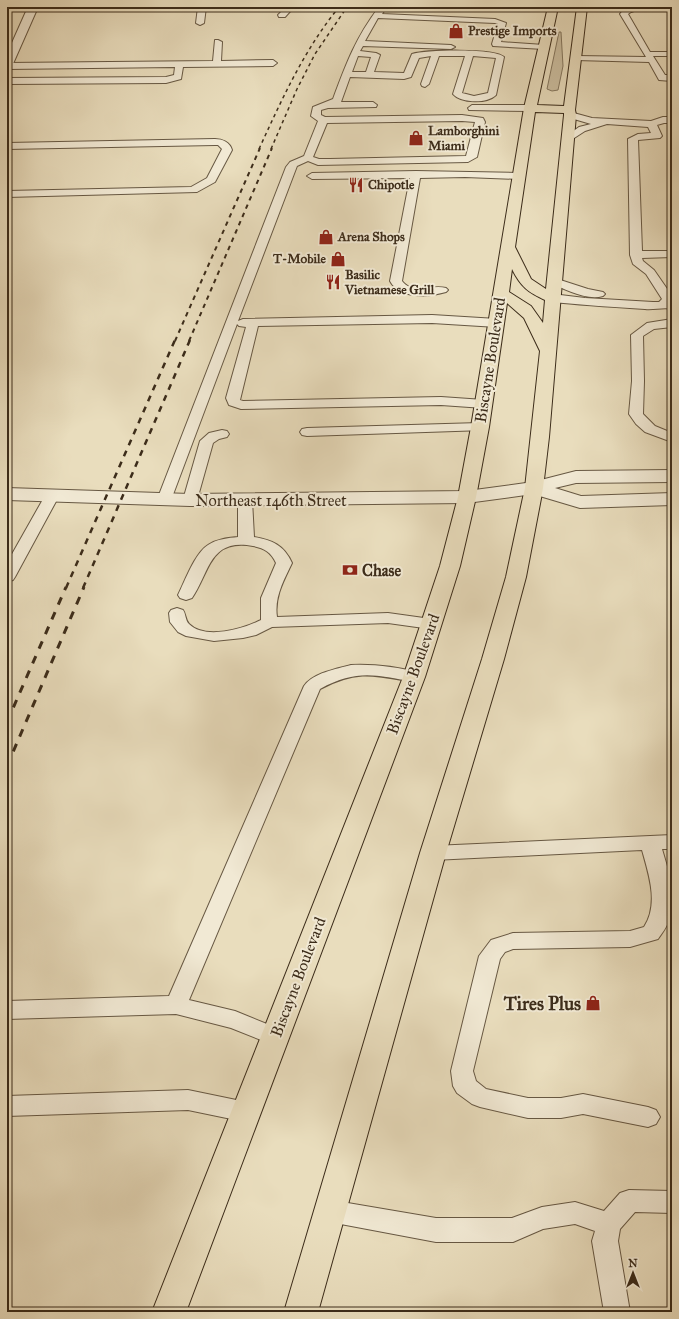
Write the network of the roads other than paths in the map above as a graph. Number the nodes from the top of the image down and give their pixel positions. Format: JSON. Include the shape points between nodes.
{"nodes":[{"id":1,"x":33,"y":7,"type":"edge"},
{"id":2,"x":202,"y":7,"type":"edge"},
{"id":3,"x":290,"y":7,"type":"edge"},
{"id":4,"x":382,"y":7,"type":"edge"},
{"id":5,"x":553,"y":7,"type":"edge"},
{"id":6,"x":582,"y":7,"type":"edge"},
{"id":7,"x":642,"y":7,"type":"edge"},
{"id":8,"x":282,"y":16,"type":"dead end"},
{"id":9,"x":376,"y":16,"type":"junction"},
{"id":10,"x":200,"y":23,"type":"dead end"},
{"id":11,"x":218,"y":42,"type":"dead end"},
{"id":12,"x":496,"y":44,"type":"junction"},
{"id":13,"x":544,"y":47,"type":"junction"},
{"id":14,"x":357,"y":48,"type":"junction"},
{"id":15,"x":436,"y":54,"type":"junction"},
{"id":16,"x":672,"y":54,"type":"edge"},
{"id":17,"x":469,"y":55,"type":"junction"},
{"id":18,"x":649,"y":57,"type":"junction"},
{"id":19,"x":576,"y":58,"type":"junction"},
{"id":20,"x":9,"y":60,"type":"edge"},
{"id":21,"x":273,"y":63,"type":"dead end"},
{"id":22,"x":179,"y":64,"type":"junction"},
{"id":23,"x":218,"y":64,"type":"junction"},
{"id":24,"x":370,"y":72,"type":"dead end"},
{"id":25,"x":346,"y":74,"type":"junction"},
{"id":26,"x":672,"y":78,"type":"edge"},
{"id":27,"x":7,"y":81,"type":"edge"},
{"id":28,"x":425,"y":84,"type":"dead end"},
{"id":29,"x":328,"y":105,"type":"junction"},
{"id":30,"x":373,"y":105,"type":"dead end"},
{"id":31,"x":459,"y":108,"type":"dead end"},
{"id":32,"x":530,"y":108,"type":"junction"},
{"id":33,"x":438,"y":109,"type":"dead end"},
{"id":34,"x":570,"y":112,"type":"junction"},
{"id":35,"x":425,"y":118,"type":"junction"},
{"id":36,"x":323,"y":120,"type":"junction"},
{"id":37,"x":672,"y":120,"type":"edge"},
{"id":38,"x":607,"y":121,"type":"junction"},
{"id":39,"x":652,"y":124,"type":"junction"},
{"id":40,"x":568,"y":139,"type":"junction"},
{"id":41,"x":7,"y":146,"type":"edge"},
{"id":42,"x":308,"y":158,"type":"junction"},
{"id":43,"x":416,"y":174,"type":"junction"},
{"id":44,"x":312,"y":176,"type":"dead end"},
{"id":45,"x":519,"y":176,"type":"junction"},
{"id":46,"x":7,"y":194,"type":"edge"},
{"id":47,"x":509,"y":248,"type":"junction"},
{"id":48,"x":672,"y":254,"type":"edge"},
{"id":49,"x":636,"y":255,"type":"junction"},
{"id":50,"x":554,"y":281,"type":"junction"},
{"id":51,"x":442,"y":290,"type":"dead end"},
{"id":52,"x":501,"y":294,"type":"junction"},
{"id":53,"x":552,"y":298,"type":"junction"},
{"id":54,"x":670,"y":302,"type":"edge"},
{"id":55,"x":253,"y":323,"type":"junction"},
{"id":56,"x":497,"y":323,"type":"junction"},
{"id":57,"x":672,"y":323,"type":"edge"},
{"id":58,"x":231,"y":324,"type":"junction"},
{"id":59,"x":547,"y":350,"type":"junction"},
{"id":60,"x":484,"y":404,"type":"junction"},
{"id":61,"x":480,"y":427,"type":"junction"},
{"id":62,"x":308,"y":432,"type":"dead end"},
{"id":63,"x":222,"y":434,"type":"dead end"},
{"id":64,"x":672,"y":438,"type":"edge"},
{"id":65,"x":672,"y":476,"type":"edge"},
{"id":66,"x":534,"y":488,"type":"junction"},
{"id":67,"x":7,"y":494,"type":"edge"},
{"id":68,"x":53,"y":494,"type":"junction"},
{"id":69,"x":467,"y":497,"type":"junction"},
{"id":70,"x":672,"y":499,"type":"edge"},
{"id":71,"x":164,"y":500,"type":"junction"},
{"id":72,"x":190,"y":500,"type":"junction"},
{"id":73,"x":245,"y":500,"type":"junction"},
{"id":74,"x":246,"y":540,"type":"junction"},
{"id":75,"x":7,"y":577,"type":"edge"},
{"id":76,"x":186,"y":596,"type":"dead end"},
{"id":77,"x":177,"y":613,"type":"dead end"},
{"id":78,"x":269,"y":622,"type":"junction"},
{"id":79,"x":431,"y":624,"type":"junction"},
{"id":80,"x":414,"y":677,"type":"junction"},
{"id":81,"x":672,"y":842,"type":"edge"},
{"id":82,"x":650,"y":844,"type":"junction"},
{"id":83,"x":433,"y":853,"type":"junction"},
{"id":84,"x":176,"y":1005,"type":"junction"},
{"id":85,"x":7,"y":1010,"type":"edge"},
{"id":86,"x":276,"y":1037,"type":"junction"},
{"id":87,"x":7,"y":1106,"type":"edge"},
{"id":88,"x":246,"y":1112,"type":"junction"},
{"id":89,"x":648,"y":1117,"type":"dead end"},
{"id":90,"x":672,"y":1202,"type":"edge"},
{"id":91,"x":330,"y":1211,"type":"junction"},
{"id":92,"x":609,"y":1224,"type":"junction"},
{"id":93,"x":169,"y":1312,"type":"edge"},
{"id":94,"x":301,"y":1312,"type":"edge"},
{"id":95,"x":617,"y":1312,"type":"edge"}],
"edges":[{"from":1,"to":20,"type":"street"},
{"from":2,"to":10,"type":"lane"},
{"from":3,"to":8,"type":"lane"},
{"from":4,"to":9,"type":"lane"},
{"from":5,"to":13,"type":"main road","name":"Biscayne Boulevard"},
{"from":6,"to":19,"type":"main road"},
{"from":7,"to":18,"type":"lane","via":[[628,10],[624,14]]},
{"from":9,"to":12,"type":"lane","via":[[500,22],[502,23]]},
{"from":9,"to":14,"type":"lane"},
{"from":11,"to":23,"type":"lane"},
{"from":12,"to":13,"type":"lane"},
{"from":12,"to":14,"type":"lane"},
{"from":13,"to":32,"type":"main road","name":"Biscayne Boulevard"},
{"from":14,"to":24,"type":"lane","via":[[376,55]]},
{"from":14,"to":25,"type":"lane"},
{"from":15,"to":17,"type":"lane"},
{"from":15,"to":25,"type":"lane","via":[[415,56],[408,75],[404,76]]},
{"from":15,"to":28,"type":"lane"},
{"from":16,"to":18,"type":"lane"},
{"from":17,"to":17,"type":"lane","via":[[500,57],[492,95],[483,98],[457,94]]},
{"from":18,"to":19,"type":"lane"},
{"from":18,"to":26,"type":"lane","via":[[662,78]]},
{"from":19,"to":34,"type":"main road"},
{"from":20,"to":22,"type":"lane"},
{"from":21,"to":23,"type":"lane"},
{"from":22,"to":23,"type":"lane"},
{"from":22,"to":27,"type":"lane","via":[[178,76],[166,80]]},
{"from":25,"to":29,"type":"lane","via":[[337,101]]},
{"from":29,"to":30,"type":"lane"},
{"from":29,"to":36,"type":"lane","via":[[316,109],[316,116]]},
{"from":31,"to":32,"type":"lane"},
{"from":32,"to":34,"type":"main road"},
{"from":32,"to":45,"type":"main road","name":"Biscayne Boulevard"},
{"from":33,"to":35,"type":"lane"},
{"from":34,"to":38,"type":"lane","via":[[592,121]]},
{"from":34,"to":40,"type":"main road"},
{"from":35,"to":36,"type":"lane"},
{"from":35,"to":42,"type":"lane","via":[[480,120],[472,157],[461,160],[330,162],[318,162]]},
{"from":36,"to":42,"type":"lane"},
{"from":37,"to":39,"type":"lane"},
{"from":38,"to":39,"type":"lane"},
{"from":38,"to":40,"type":"lane","via":[[582,130]]},
{"from":39,"to":49,"type":"lane","via":[[656,136],[633,139]]},
{"from":40,"to":50,"type":"main road"},
{"from":41,"to":46,"type":"lane","via":[[215,142],[224,144],[227,150],[212,180],[193,190]]},
{"from":42,"to":58,"type":"lane","via":[[291,167]]},
{"from":43,"to":44,"type":"lane"},
{"from":43,"to":45,"type":"lane"},
{"from":43,"to":51,"type":"lane","via":[[396,281],[407,290]]},
{"from":45,"to":47,"type":"main road","name":"Biscayne Boulevard"},
{"from":47,"to":52,"type":"main road","name":"Biscayne Boulevard"},
{"from":47,"to":53,"type":"main road","via":[[525,281]]},
{"from":48,"to":49,"type":"lane"},
{"from":49,"to":54,"type":"lane","via":[[637,262],[650,272]]},
{"from":50,"to":53,"type":"main road"},
{"from":50,"to":54,"type":"lane","via":[[586,292],[620,296],[656,296]]},
{"from":52,"to":56,"type":"main road","name":"Biscayne Boulevard"},
{"from":52,"to":59,"type":"main road","via":[[512,299],[532,316]]},
{"from":53,"to":54,"type":"lane","via":[[653,306]]},
{"from":53,"to":59,"type":"main road"},
{"from":55,"to":56,"type":"lane","via":[[432,319]]},
{"from":55,"to":58,"type":"lane"},
{"from":55,"to":60,"type":"lane","via":[[232,398],[241,405],[441,401]]},
{"from":56,"to":60,"type":"main road","name":"Biscayne Boulevard"},
{"from":57,"to":64,"type":"lane","via":[[651,326],[637,336],[636,414],[650,429]]},
{"from":58,"to":71,"type":"lane"},
{"from":59,"to":66,"type":"main road"},
{"from":60,"to":61,"type":"main road","name":"Biscayne Boulevard"},
{"from":61,"to":62,"type":"lane"},
{"from":61,"to":69,"type":"main road","name":"Biscayne Boulevard"},
{"from":63,"to":72,"type":"lane","via":[[207,441]]},
{"from":65,"to":66,"type":"street","name":"Northeast 146th Street","via":[[576,477]]},
{"from":66,"to":69,"type":"street","name":"Northeast 146th Street"},
{"from":66,"to":70,"type":"street","name":"Northeast 146th Street","via":[[580,502]]},
{"from":66,"to":83,"type":"main road","via":[[516,577]]},
{"from":67,"to":68,"type":"street","name":"Northeast 146th Street"},
{"from":68,"to":71,"type":"street","name":"Northeast 146th Street"},
{"from":68,"to":75,"type":"lane"},
{"from":69,"to":73,"type":"street","name":"Northeast 146th Street"},
{"from":69,"to":79,"type":"main road","name":"Biscayne Boulevard","via":[[450,566]]},
{"from":71,"to":72,"type":"street","name":"Northeast 146th Street"},
{"from":72,"to":73,"type":"street","name":"Northeast 146th Street"},
{"from":73,"to":74,"type":"lane"},
{"from":74,"to":76,"type":"lane","via":[[229,542],[209,552]]},
{"from":74,"to":78,"type":"lane","via":[[265,543],[274,548],[281,555],[284,564],[270,596],[267,609]]},
{"from":77,"to":78,"type":"lane","via":[[178,623],[184,630],[210,636],[245,633]]},
{"from":78,"to":79,"type":"lane","via":[[388,618]]},
{"from":79,"to":80,"type":"main road","name":"Biscayne Boulevard"},
{"from":80,"to":84,"type":"lane","via":[[368,669],[352,670],[324,679],[313,686]]},
{"from":80,"to":86,"type":"main road","name":"Biscayne Boulevard"},
{"from":81,"to":82,"type":"lane"},
{"from":82,"to":83,"type":"lane"},
{"from":82,"to":89,"type":"lane","via":[[662,896],[660,918],[651,933],[630,939],[514,941],[498,946],[490,956],[462,1071],[465,1086],[480,1097],[528,1108],[561,1108],[583,1104]]},
{"from":83,"to":91,"type":"main road"},
{"from":84,"to":85,"type":"lane"},
{"from":84,"to":86,"type":"lane","via":[[235,1020]]},
{"from":86,"to":88,"type":"main road","name":"Biscayne Boulevard"},
{"from":87,"to":88,"type":"lane","via":[[188,1100]]},
{"from":88,"to":93,"type":"main road","name":"Biscayne Boulevard"},
{"from":90,"to":92,"type":"lane","via":[[630,1201]]},
{"from":91,"to":92,"type":"lane","via":[[436,1230],[513,1230],[542,1218],[575,1213]]},
{"from":91,"to":94,"type":"main road"},
{"from":92,"to":95,"type":"lane","via":[[605,1241]]}]}
